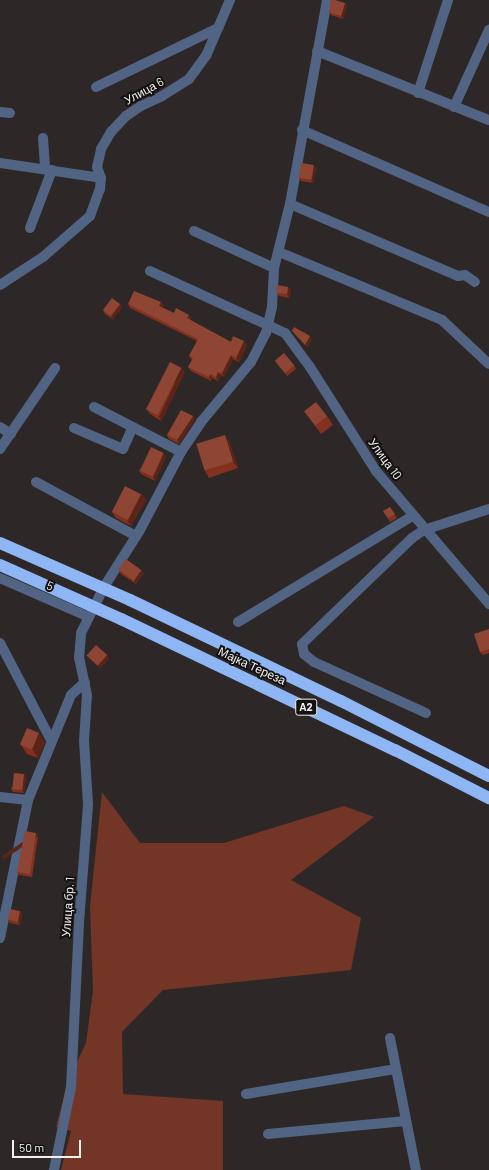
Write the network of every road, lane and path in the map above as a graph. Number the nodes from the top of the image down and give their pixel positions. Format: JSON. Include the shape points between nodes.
{"nodes":[{"id":1,"x":230,"y":0,"type":"edge"},
{"id":2,"x":326,"y":0,"type":"edge"},
{"id":3,"x":448,"y":0,"type":"edge"},
{"id":4,"x":218,"y":28,"type":"junction"},
{"id":5,"x":489,"y":30,"type":"edge"},
{"id":6,"x":317,"y":51,"type":"junction"},
{"id":7,"x":96,"y":87,"type":"dead end"},
{"id":8,"x":418,"y":93,"type":"junction"},
{"id":9,"x":454,"y":107,"type":"junction"},
{"id":10,"x":489,"y":120,"type":"edge"},
{"id":11,"x":302,"y":130,"type":"junction"},
{"id":12,"x":43,"y":138,"type":"dead end"},
{"id":13,"x":0,"y":163,"type":"edge"},
{"id":14,"x":49,"y":170,"type":"junction"},
{"id":15,"x":101,"y":178,"type":"junction"},
{"id":16,"x":290,"y":204,"type":"junction"},
{"id":17,"x":489,"y":212,"type":"edge"},
{"id":18,"x":30,"y":228,"type":"dead end"},
{"id":19,"x":194,"y":231,"type":"dead end"},
{"id":20,"x":279,"y":252,"type":"junction"},
{"id":21,"x":274,"y":268,"type":"junction"},
{"id":22,"x":150,"y":271,"type":"dead end"},
{"id":23,"x":475,"y":282,"type":"dead end"},
{"id":24,"x":0,"y":285,"type":"edge"},
{"id":25,"x":269,"y":324,"type":"junction"},
{"id":26,"x":489,"y":364,"type":"edge"},
{"id":27,"x":55,"y":368,"type":"dead end"},
{"id":28,"x":94,"y":407,"type":"dead end"},
{"id":29,"x":133,"y":427,"type":"junction"},
{"id":30,"x":0,"y":428,"type":"edge"},
{"id":31,"x":74,"y":428,"type":"dead end"},
{"id":32,"x":11,"y":434,"type":"junction"},
{"id":33,"x":0,"y":449,"type":"edge"},
{"id":34,"x":181,"y":452,"type":"junction"},
{"id":35,"x":36,"y":482,"type":"dead end"},
{"id":36,"x":489,"y":509,"type":"edge"},
{"id":37,"x":412,"y":516,"type":"junction"},
{"id":38,"x":424,"y":530,"type":"junction"},
{"id":39,"x":136,"y":536,"type":"junction"},
{"id":40,"x":0,"y":544,"type":"edge"},
{"id":41,"x":0,"y":565,"type":"edge"},
{"id":42,"x":0,"y":578,"type":"edge"},
{"id":43,"x":489,"y":604,"type":"edge"},
{"id":44,"x":88,"y":617,"type":"junction"},
{"id":45,"x":238,"y":622,"type":"dead end"},
{"id":46,"x":0,"y":643,"type":"edge"},
{"id":47,"x":85,"y":682,"type":"junction"},
{"id":48,"x":426,"y":713,"type":"dead end"},
{"id":49,"x":51,"y":740,"type":"junction"},
{"id":50,"x":489,"y":776,"type":"edge"},
{"id":51,"x":0,"y":797,"type":"edge"},
{"id":52,"x":489,"y":798,"type":"edge"},
{"id":53,"x":28,"y":800,"type":"junction"},
{"id":54,"x":0,"y":938,"type":"edge"},
{"id":55,"x":390,"y":1038,"type":"dead end"},
{"id":56,"x":395,"y":1069,"type":"junction"},
{"id":57,"x":246,"y":1094,"type":"dead end"},
{"id":58,"x":405,"y":1121,"type":"junction"},
{"id":59,"x":268,"y":1134,"type":"dead end"},
{"id":60,"x":54,"y":1170,"type":"edge"},
{"id":61,"x":416,"y":1170,"type":"edge"}],
"edges":[{"from":1,"to":4,"type":"street","name":"Улица 6"},
{"from":2,"to":6,"type":"street"},
{"from":3,"to":8,"type":"street"},
{"from":4,"to":7,"type":"street"},
{"from":4,"to":15,"type":"street","name":"Улица 6","via":[[206,56],[189,79],[126,116],[111,132],[101,149],[98,161],[97,167]]},
{"from":5,"to":9,"type":"street"},
{"from":6,"to":8,"type":"street"},
{"from":6,"to":11,"type":"street"},
{"from":8,"to":9,"type":"street"},
{"from":9,"to":10,"type":"street"},
{"from":11,"to":16,"type":"street"},
{"from":11,"to":17,"type":"street"},
{"from":12,"to":14,"type":"street"},
{"from":13,"to":14,"type":"street"},
{"from":14,"to":15,"type":"street"},
{"from":14,"to":18,"type":"street"},
{"from":15,"to":24,"type":"street","name":"Улица 6","via":[[94,209],[85,222],[44,257]]},
{"from":16,"to":20,"type":"street"},
{"from":16,"to":23,"type":"street","via":[[458,276],[465,275]]},
{"from":19,"to":21,"type":"street"},
{"from":20,"to":21,"type":"street"},
{"from":20,"to":26,"type":"street","via":[[442,320]]},
{"from":21,"to":25,"type":"street"},
{"from":22,"to":25,"type":"street","name":"Улица 10"},
{"from":25,"to":34,"type":"street","via":[[251,362],[201,422]]},
{"from":25,"to":37,"type":"street","name":"Улица 10","via":[[288,337],[376,471]]},
{"from":27,"to":32,"type":"street"},
{"from":28,"to":29,"type":"street"},
{"from":29,"to":31,"type":"street","via":[[123,449]]},
{"from":29,"to":34,"type":"street"},
{"from":30,"to":32,"type":"street"},
{"from":32,"to":33,"type":"street"},
{"from":34,"to":39,"type":"street"},
{"from":35,"to":39,"type":"street"},
{"from":36,"to":38,"type":"street"},
{"from":37,"to":38,"type":"street","name":"Улица 10"},
{"from":37,"to":45,"type":"street"},
{"from":38,"to":43,"type":"street","name":"Улица 10"},
{"from":38,"to":48,"type":"street","via":[[307,637],[302,647],[304,654],[314,662]]},
{"from":39,"to":44,"type":"street"},
{"from":40,"to":50,"type":"highway","name":"Мајка Тереза","number":"A2","bridge":true,"via":[[130,600],[327,694]]},
{"from":41,"to":52,"type":"highway","name":"Мајка Тереза","number":"A2","bridge":true,"via":[[121,619],[395,750]]},
{"from":42,"to":44,"type":"street","name":"5"},
{"from":44,"to":47,"type":"street","name":"Улица бр. 1","via":[[79,645],[79,658]]},
{"from":46,"to":49,"type":"street"},
{"from":47,"to":49,"type":"street","via":[[71,695]]},
{"from":47,"to":60,"type":"street","name":"Улица бр. 1","via":[[87,695],[84,741],[88,804],[79,922],[75,1046],[71,1087]]},
{"from":49,"to":53,"type":"street"},
{"from":51,"to":53,"type":"street"},
{"from":53,"to":54,"type":"street"},
{"from":55,"to":56,"type":"street"},
{"from":56,"to":57,"type":"street"},
{"from":56,"to":58,"type":"street"},
{"from":58,"to":59,"type":"street"},
{"from":58,"to":61,"type":"street"}]}
